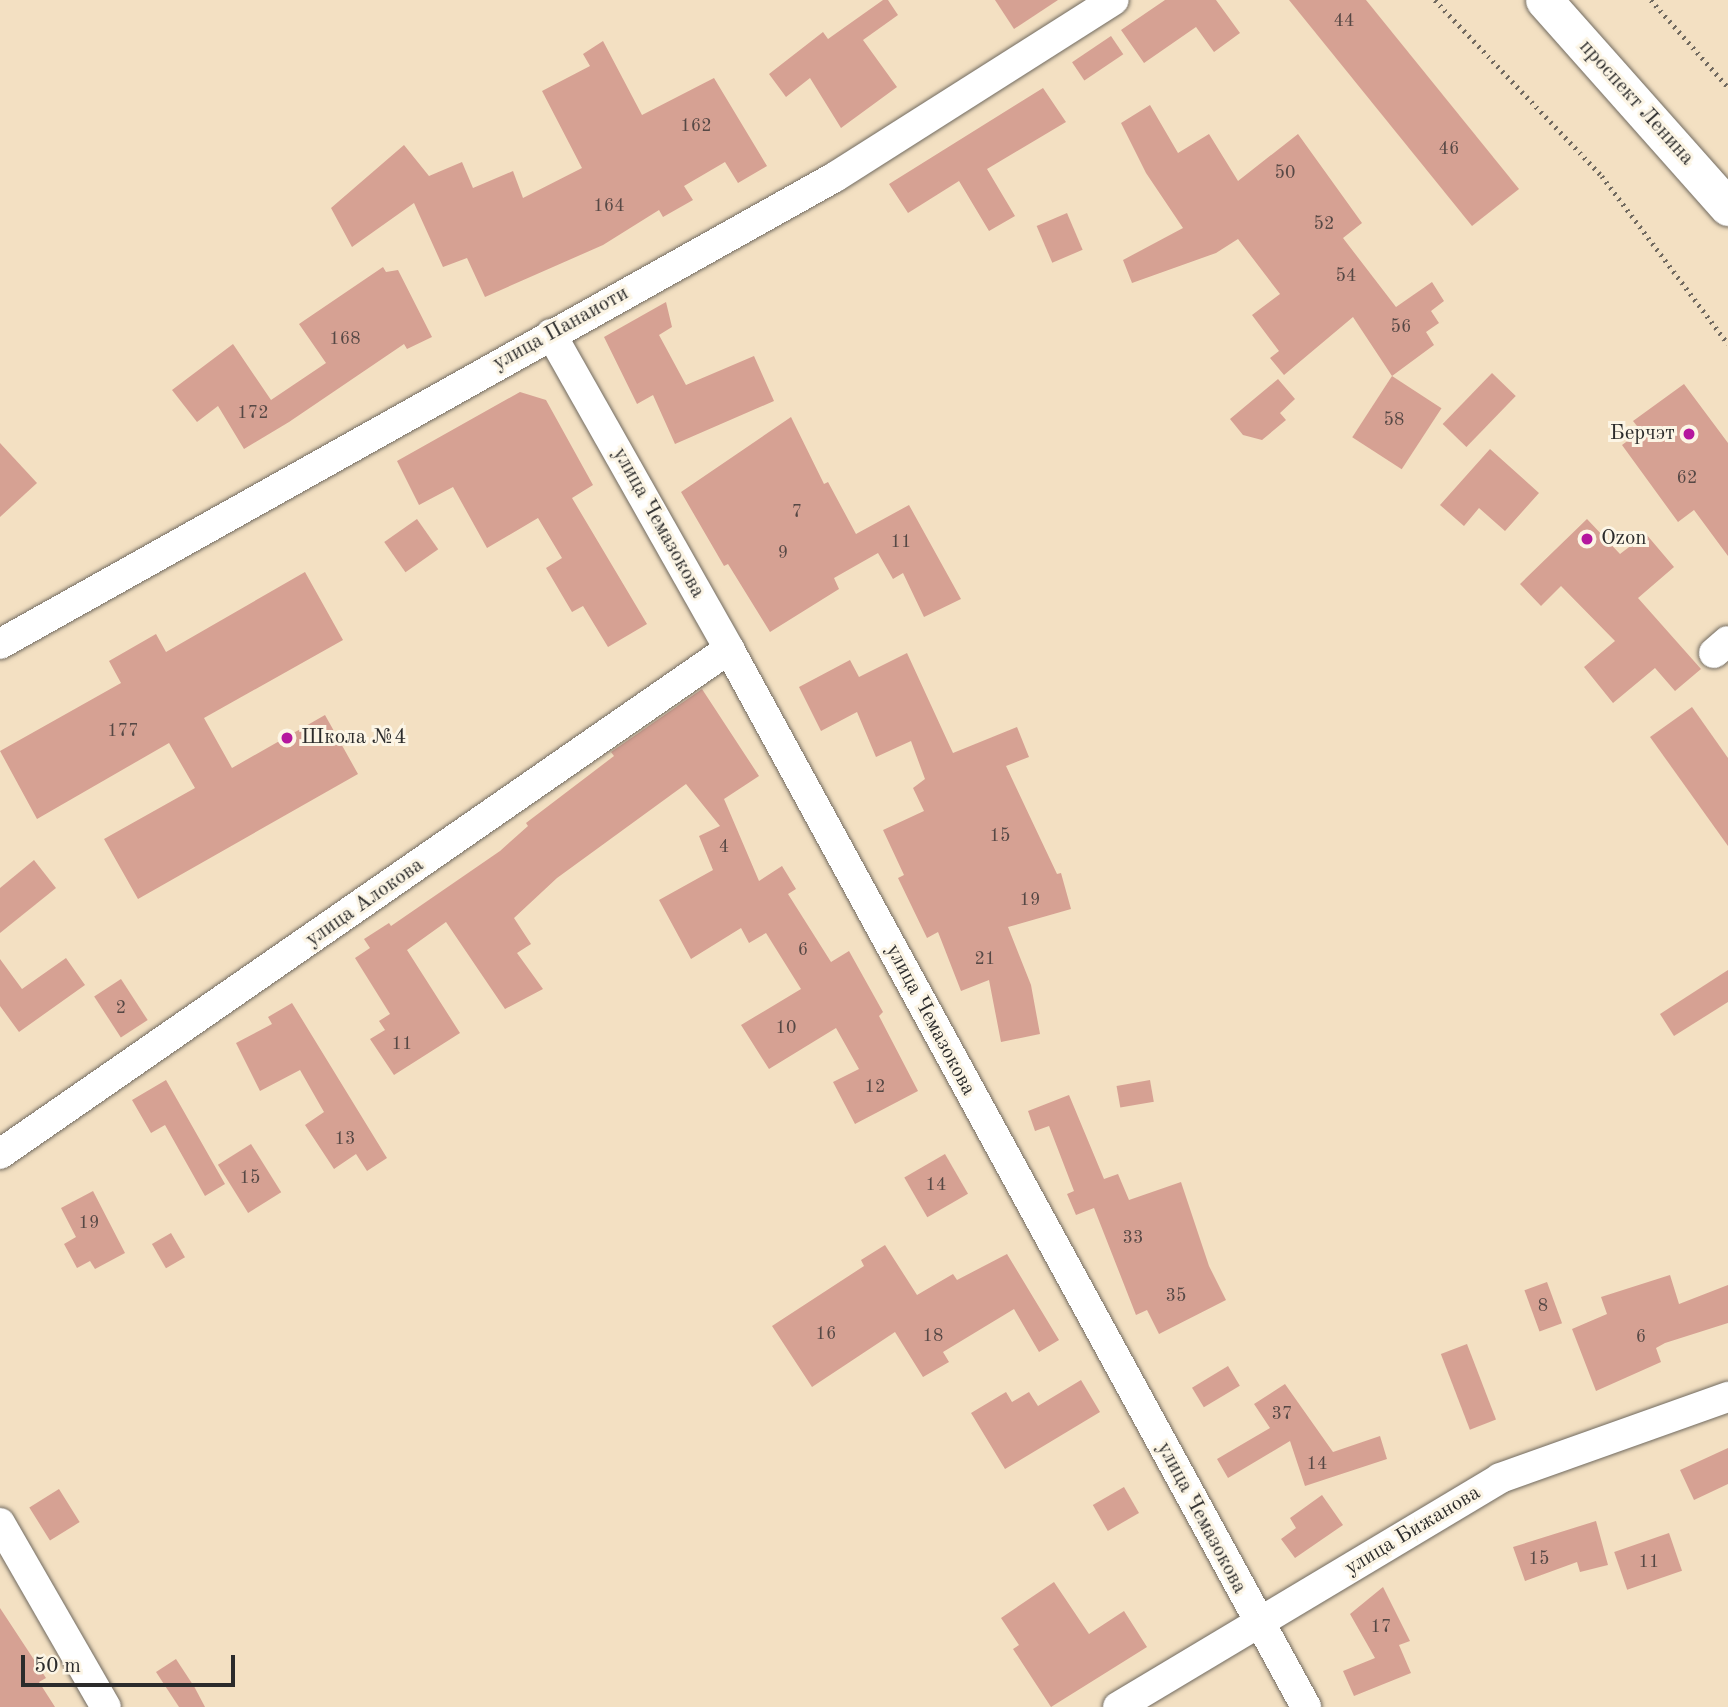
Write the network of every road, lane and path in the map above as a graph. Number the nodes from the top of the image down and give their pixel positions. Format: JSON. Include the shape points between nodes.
{"nodes":[{"id":1,"x":1114,"y":0,"type":"edge"},
{"id":2,"x":1435,"y":0,"type":"edge"},
{"id":3,"x":1544,"y":0,"type":"edge"},
{"id":4,"x":1651,"y":0,"type":"edge"},
{"id":5,"x":1728,"y":87,"type":"edge"},
{"id":6,"x":1728,"y":207,"type":"edge"},
{"id":7,"x":551,"y":334,"type":"junction"},
{"id":8,"x":1728,"y":344,"type":"edge"},
{"id":9,"x":0,"y":644,"type":"edge"},
{"id":10,"x":729,"y":649,"type":"junction"},
{"id":11,"x":0,"y":1154,"type":"edge"},
{"id":12,"x":1728,"y":1397,"type":"edge"},
{"id":13,"x":0,"y":1522,"type":"edge"},
{"id":14,"x":1259,"y":1625,"type":"junction"},
{"id":15,"x":106,"y":1707,"type":"edge"},
{"id":16,"x":1118,"y":1707,"type":"edge"},
{"id":17,"x":1306,"y":1707,"type":"edge"}],
"edges":[{"from":1,"to":7,"type":"street","name":"улица Панаиоти","via":[[835,177]]},
{"from":2,"to":8,"type":"path","via":[[1602,176]]},
{"from":3,"to":6,"type":"main road","name":"проспект Ленина"},
{"from":4,"to":5,"type":"path"},
{"from":7,"to":9,"type":"street","name":"улица Панаиоти"},
{"from":7,"to":10,"type":"street","name":"улица Чемазокова"},
{"from":10,"to":11,"type":"street","name":"улица Алокова"},
{"from":10,"to":14,"type":"street","name":"улица Чемазокова"},
{"from":12,"to":14,"type":"street","name":"улица Бижанова","via":[[1500,1478]]},
{"from":13,"to":15,"type":"street"},
{"from":14,"to":16,"type":"street","name":"улица Бижанова"},
{"from":14,"to":17,"type":"street","name":"улица Чемазокова"}]}
